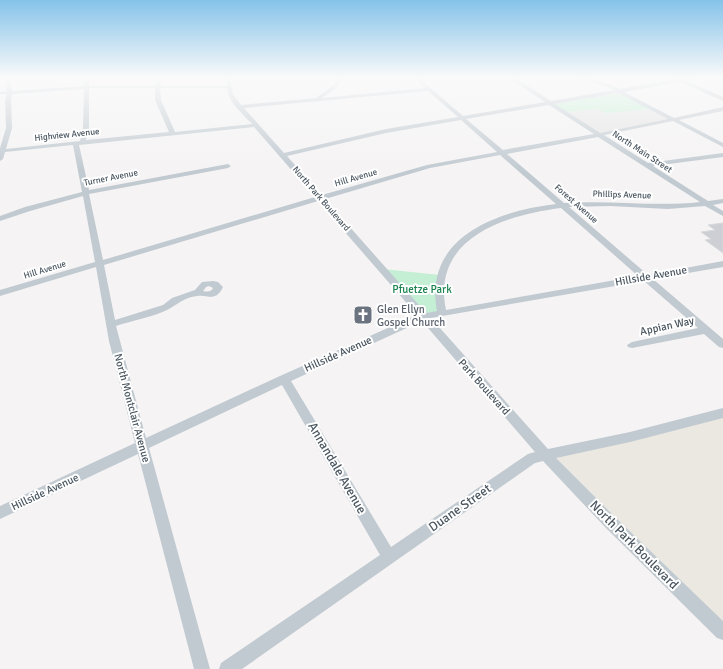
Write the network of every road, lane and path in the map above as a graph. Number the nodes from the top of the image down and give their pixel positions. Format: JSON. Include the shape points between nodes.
{"nodes":[{"id":1,"x":8,"y":109,"type":"edge"},
{"id":2,"x":85,"y":109,"type":"edge"},
{"id":3,"x":162,"y":109,"type":"edge"},
{"id":4,"x":242,"y":109,"type":"edge"},
{"id":5,"x":453,"y":109,"type":"edge"},
{"id":6,"x":519,"y":109,"type":"edge"},
{"id":7,"x":560,"y":109,"type":"edge"},
{"id":8,"x":654,"y":109,"type":"edge"},
{"id":9,"x":722,"y":109,"type":"edge"},
{"id":10,"x":464,"y":118,"type":"junction"},
{"id":11,"x":673,"y":119,"type":"junction"},
{"id":12,"x":256,"y":125,"type":"junction"},
{"id":13,"x":173,"y":134,"type":"junction"},
{"id":14,"x":599,"y":134,"type":"junction"},
{"id":15,"x":79,"y":143,"type":"junction"},
{"id":16,"x":723,"y":145,"type":"edge"},
{"id":17,"x":2,"y":151,"type":"edge"},
{"id":18,"x":502,"y":152,"type":"junction"},
{"id":19,"x":283,"y":155,"type":"junction"},
{"id":20,"x":723,"y":155,"type":"edge"},
{"id":21,"x":0,"y":159,"type":"edge"},
{"id":22,"x":646,"y":165,"type":"junction"},
{"id":23,"x":228,"y":166,"type":"dead end"},
{"id":24,"x":85,"y":192,"type":"junction"},
{"id":25,"x":320,"y":198,"type":"junction"},
{"id":26,"x":723,"y":201,"type":"edge"},
{"id":27,"x":706,"y":203,"type":"junction"},
{"id":28,"x":562,"y":206,"type":"junction"},
{"id":29,"x":723,"y":214,"type":"edge"},
{"id":30,"x":0,"y":219,"type":"edge"},
{"id":31,"x":99,"y":263,"type":"junction"},
{"id":32,"x":723,"y":264,"type":"edge"},
{"id":33,"x":645,"y":278,"type":"junction"},
{"id":34,"x":198,"y":292,"type":"dead end"},
{"id":35,"x":0,"y":293,"type":"edge"},
{"id":36,"x":442,"y":313,"type":"junction"},
{"id":37,"x":422,"y":316,"type":"junction"},
{"id":38,"x":112,"y":324,"type":"junction"},
{"id":39,"x":706,"y":330,"type":"junction"},
{"id":40,"x":632,"y":345,"type":"dead end"},
{"id":41,"x":723,"y":345,"type":"edge"},
{"id":42,"x":284,"y":379,"type":"junction"},
{"id":43,"x":723,"y":413,"type":"edge"},
{"id":44,"x":142,"y":446,"type":"junction"},
{"id":45,"x":546,"y":456,"type":"junction"},
{"id":46,"x":0,"y":513,"type":"edge"},
{"id":47,"x":389,"y":557,"type":"junction"},
{"id":48,"x":723,"y":632,"type":"edge"},
{"id":49,"x":202,"y":669,"type":"edge"},
{"id":50,"x":226,"y":669,"type":"edge"}],
"edges":[{"from":1,"to":17,"type":"street","via":[[9,128]]},
{"from":2,"to":15,"type":"street","name":"North Montclair Avenue","via":[[86,127]]},
{"from":3,"to":13,"type":"street"},
{"from":4,"to":12,"type":"street","name":"North Park Boulevard"},
{"from":5,"to":10,"type":"street","name":"Forest Avenue"},
{"from":6,"to":10,"type":"street"},
{"from":7,"to":14,"type":"street","name":"North Main Street"},
{"from":8,"to":11,"type":"street"},
{"from":9,"to":11,"type":"street","name":"Hill Avenue"},
{"from":10,"to":18,"type":"street","name":"Forest Avenue"},
{"from":10,"to":19,"type":"street","via":[[386,131]]},
{"from":11,"to":14,"type":"street","name":"Hill Avenue"},
{"from":11,"to":16,"type":"street"},
{"from":12,"to":13,"type":"street","name":"Highview Avenue"},
{"from":12,"to":19,"type":"street","name":"North Park Boulevard"},
{"from":13,"to":15,"type":"street","name":"Highview Avenue"},
{"from":14,"to":18,"type":"street","name":"Hill Avenue"},
{"from":14,"to":22,"type":"street","name":"North Main Street"},
{"from":15,"to":17,"type":"street","name":"Highview Avenue"},
{"from":15,"to":24,"type":"street","name":"North Montclair Avenue"},
{"from":17,"to":21,"type":"street"},
{"from":18,"to":25,"type":"street","name":"Hill Avenue","via":[[429,166]]},
{"from":18,"to":28,"type":"street","name":"Forest Avenue"},
{"from":19,"to":25,"type":"street","name":"North Park Boulevard"},
{"from":20,"to":22,"type":"street"},
{"from":22,"to":27,"type":"street","name":"North Main Street"},
{"from":23,"to":24,"type":"street","name":"Turner Avenue"},
{"from":24,"to":30,"type":"street","name":"Turner Avenue"},
{"from":24,"to":31,"type":"street","name":"North Montclair Avenue"},
{"from":25,"to":31,"type":"street","name":"Hill Avenue"},
{"from":25,"to":37,"type":"street","name":"North Park Boulevard"},
{"from":26,"to":27,"type":"street","name":"Phillips Avenue"},
{"from":27,"to":28,"type":"street","name":"Phillips Avenue","via":[[666,207],[601,204]]},
{"from":27,"to":29,"type":"street","name":"North Main Street"},
{"from":28,"to":33,"type":"street","name":"Forest Avenue"},
{"from":28,"to":36,"type":"street","name":"Phillips Avenue","via":[[512,215],[489,224],[455,248],[442,273],[439,298]]},
{"from":31,"to":35,"type":"street","name":"Hill Avenue"},
{"from":31,"to":38,"type":"street","name":"North Montclair Avenue"},
{"from":32,"to":33,"type":"street","name":"Hillside Avenue"},
{"from":33,"to":36,"type":"street","name":"Hillside Avenue"},
{"from":33,"to":39,"type":"street","name":"Forest Avenue"},
{"from":34,"to":38,"type":"street","via":[[175,300],[166,307]]},
{"from":36,"to":37,"type":"street","name":"Hillside Avenue"},
{"from":37,"to":42,"type":"street","name":"Hillside Avenue"},
{"from":37,"to":45,"type":"street","name":"Park Boulevard"},
{"from":38,"to":44,"type":"street","name":"North Montclair Avenue","via":[[121,369]]},
{"from":39,"to":40,"type":"street","name":"Appian Way"},
{"from":39,"to":41,"type":"street","name":"Forest Avenue"},
{"from":42,"to":44,"type":"street","name":"Hillside Avenue"},
{"from":42,"to":47,"type":"street","name":"Annandale Avenue"},
{"from":43,"to":45,"type":"street","name":"Duane Street"},
{"from":44,"to":46,"type":"street","name":"Hillside Avenue"},
{"from":44,"to":49,"type":"street","name":"North Montclair Avenue"},
{"from":45,"to":47,"type":"street","name":"Duane Street","via":[[532,458]]},
{"from":45,"to":48,"type":"street","name":"North Park Boulevard"},
{"from":47,"to":50,"type":"street","name":"Duane Street"}]}
